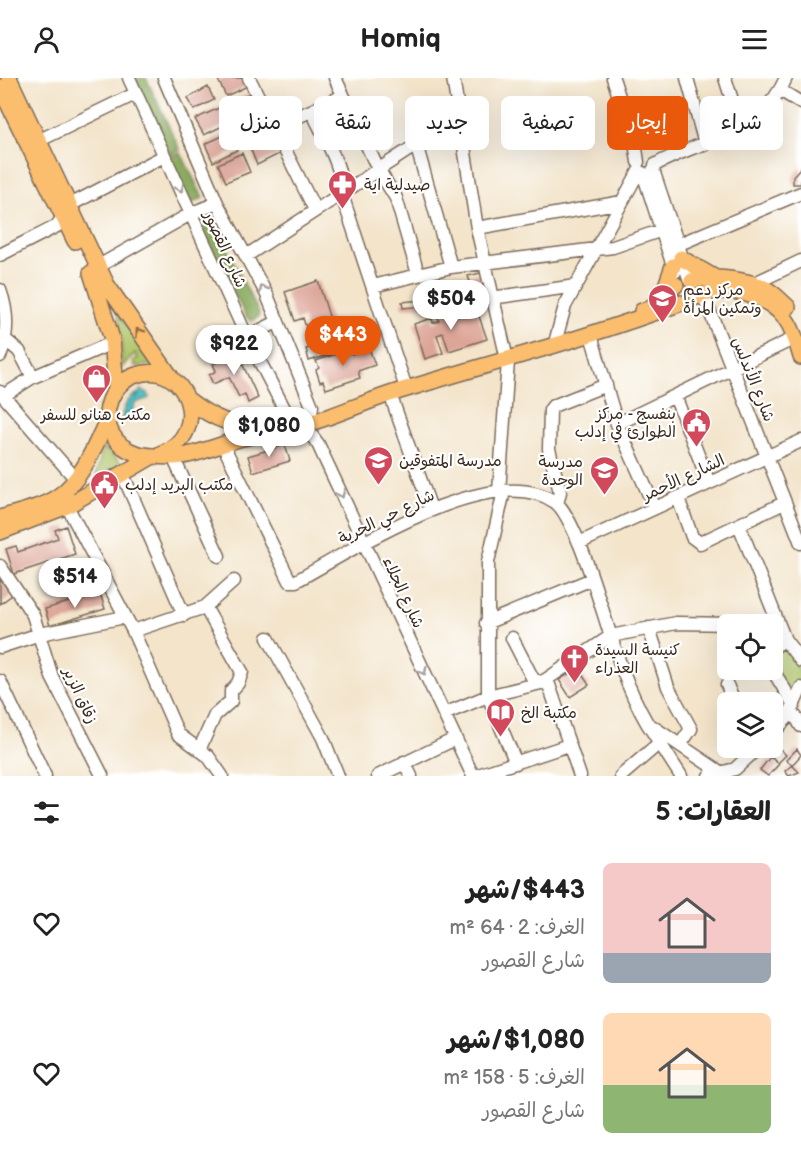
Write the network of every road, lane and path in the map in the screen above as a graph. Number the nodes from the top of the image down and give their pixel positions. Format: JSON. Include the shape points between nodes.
{"nodes":[{"id":1,"x":129,"y":78,"type":"edge"},
{"id":2,"x":164,"y":78,"type":"edge"},
{"id":3,"x":249,"y":78,"type":"edge"},
{"id":4,"x":335,"y":78,"type":"edge"},
{"id":5,"x":453,"y":78,"type":"edge"},
{"id":6,"x":614,"y":78,"type":"edge"},
{"id":7,"x":622,"y":78,"type":"edge"},
{"id":8,"x":687,"y":78,"type":"edge"},
{"id":9,"x":786,"y":78,"type":"edge"},
{"id":10,"x":8,"y":81,"type":"edge"},
{"id":11,"x":730,"y":81,"type":"edge"},
{"id":12,"x":780,"y":90,"type":"junction"},
{"id":13,"x":135,"y":94,"type":"junction"},
{"id":14,"x":258,"y":96,"type":"edge"},
{"id":15,"x":343,"y":96,"type":"edge"},
{"id":16,"x":456,"y":96,"type":"edge"},
{"id":17,"x":734,"y":96,"type":"edge"},
{"id":18,"x":775,"y":96,"type":"edge"},
{"id":19,"x":801,"y":103,"type":"edge"},
{"id":20,"x":312,"y":111,"type":"joint"},
{"id":21,"x":302,"y":115,"type":"edge"},
{"id":22,"x":700,"y":126,"type":"edge"},
{"id":23,"x":40,"y":140,"type":"junction"},
{"id":24,"x":700,"y":146,"type":"edge"},
{"id":25,"x":285,"y":150,"type":"edge"},
{"id":26,"x":369,"y":150,"type":"edge"},
{"id":27,"x":407,"y":150,"type":"edge"},
{"id":28,"x":418,"y":150,"type":"edge"},
{"id":29,"x":464,"y":150,"type":"edge"},
{"id":30,"x":164,"y":156,"type":"junction"},
{"id":31,"x":646,"y":165,"type":"junction"},
{"id":32,"x":378,"y":169,"type":"junction"},
{"id":33,"x":801,"y":193,"type":"edge"},
{"id":34,"x":342,"y":195,"type":"junction"},
{"id":35,"x":622,"y":202,"type":"junction"},
{"id":36,"x":217,"y":203,"type":"junction"},
{"id":37,"x":66,"y":210,"type":"junction"},
{"id":38,"x":315,"y":210,"type":"junction"},
{"id":39,"x":192,"y":213,"type":"junction"},
{"id":40,"x":477,"y":228,"type":"junction"},
{"id":41,"x":662,"y":230,"type":"junction"},
{"id":42,"x":596,"y":248,"type":"junction"},
{"id":43,"x":0,"y":255,"type":"edge"},
{"id":44,"x":246,"y":256,"type":"junction"},
{"id":45,"x":677,"y":256,"type":"junction"},
{"id":46,"x":801,"y":261,"type":"edge"},
{"id":47,"x":484,"y":263,"type":"junction"},
{"id":48,"x":97,"y":267,"type":"junction"},
{"id":49,"x":451,"y":267,"type":"junction"},
{"id":50,"x":418,"y":274,"type":"junction"},
{"id":51,"x":719,"y":280,"type":"junction"},
{"id":52,"x":684,"y":282,"type":"junction"},
{"id":53,"x":753,"y":284,"type":"junction"},
{"id":54,"x":372,"y":286,"type":"junction"},
{"id":55,"x":576,"y":286,"type":"junction"},
{"id":56,"x":0,"y":290,"type":"edge"},
{"id":57,"x":700,"y":296,"type":"junction"},
{"id":58,"x":491,"y":298,"type":"junction"},
{"id":59,"x":661,"y":299,"type":"junction"},
{"id":60,"x":681,"y":303,"type":"junction"},
{"id":61,"x":277,"y":322,"type":"junction"},
{"id":62,"x":798,"y":334,"type":"edge"},
{"id":63,"x":591,"y":336,"type":"junction"},
{"id":64,"x":3,"y":337,"type":"edge"},
{"id":65,"x":247,"y":337,"type":"junction"},
{"id":66,"x":556,"y":339,"type":"junction"},
{"id":67,"x":112,"y":343,"type":"junction"},
{"id":68,"x":0,"y":356,"type":"edge"},
{"id":69,"x":801,"y":357,"type":"edge"},
{"id":70,"x":507,"y":358,"type":"junction"},
{"id":71,"x":731,"y":368,"type":"junction"},
{"id":72,"x":33,"y":377,"type":"junction"},
{"id":73,"x":173,"y":380,"type":"junction"},
{"id":74,"x":405,"y":385,"type":"junction"},
{"id":75,"x":606,"y":385,"type":"junction"},
{"id":76,"x":116,"y":388,"type":"junction"},
{"id":77,"x":2,"y":394,"type":"edge"},
{"id":78,"x":390,"y":394,"type":"junction"},
{"id":79,"x":675,"y":396,"type":"junction"},
{"id":80,"x":188,"y":399,"type":"junction"},
{"id":81,"x":107,"y":420,"type":"junction"},
{"id":82,"x":305,"y":421,"type":"junction"},
{"id":83,"x":618,"y":424,"type":"junction"},
{"id":84,"x":801,"y":441,"type":"edge"},
{"id":85,"x":224,"y":445,"type":"junction"},
{"id":86,"x":162,"y":456,"type":"junction"},
{"id":87,"x":767,"y":456,"type":"junction"},
{"id":88,"x":123,"y":475,"type":"junction"},
{"id":89,"x":75,"y":478,"type":"junction"},
{"id":90,"x":710,"y":483,"type":"junction"},
{"id":91,"x":501,"y":491,"type":"junction"},
{"id":92,"x":678,"y":498,"type":"junction"},
{"id":93,"x":784,"y":503,"type":"junction"},
{"id":94,"x":557,"y":504,"type":"junction"},
{"id":95,"x":67,"y":506,"type":"junction"},
{"id":96,"x":655,"y":508,"type":"junction"},
{"id":97,"x":431,"y":509,"type":"junction"},
{"id":98,"x":0,"y":518,"type":"edge"},
{"id":99,"x":739,"y":525,"type":"junction"},
{"id":100,"x":0,"y":532,"type":"edge"},
{"id":101,"x":363,"y":543,"type":"junction"},
{"id":102,"x":579,"y":543,"type":"junction"},
{"id":103,"x":801,"y":543,"type":"edge"},
{"id":104,"x":219,"y":556,"type":"dead end"},
{"id":105,"x":0,"y":566,"type":"edge"},
{"id":106,"x":592,"y":579,"type":"junction"},
{"id":107,"x":234,"y":581,"type":"dead end"},
{"id":108,"x":205,"y":607,"type":"junction"},
{"id":109,"x":184,"y":615,"type":"junction"},
{"id":110,"x":125,"y":617,"type":"junction"},
{"id":111,"x":486,"y":623,"type":"junction"},
{"id":112,"x":717,"y":624,"type":"edge"},
{"id":113,"x":649,"y":628,"type":"junction"},
{"id":114,"x":133,"y":631,"type":"junction"},
{"id":115,"x":40,"y":634,"type":"junction"},
{"id":116,"x":611,"y":636,"type":"junction"},
{"id":117,"x":268,"y":638,"type":"dead end"},
{"id":118,"x":512,"y":638,"type":"dead end"},
{"id":119,"x":785,"y":640,"type":"joint"},
{"id":120,"x":0,"y":647,"type":"edge"},
{"id":121,"x":801,"y":661,"type":"edge"},
{"id":122,"x":778,"y":680,"type":"edge"},
{"id":123,"x":0,"y":681,"type":"edge"},
{"id":124,"x":541,"y":683,"type":"junction"},
{"id":125,"x":727,"y":685,"type":"dead end"},
{"id":126,"x":801,"y":688,"type":"edge"},
{"id":127,"x":730,"y":692,"type":"edge"},
{"id":128,"x":488,"y":696,"type":"junction"},
{"id":129,"x":444,"y":714,"type":"junction"},
{"id":130,"x":798,"y":714,"type":"edge"},
{"id":131,"x":783,"y":726,"type":"edge"},
{"id":132,"x":783,"y":731,"type":"edge"},
{"id":133,"x":455,"y":739,"type":"junction"},
{"id":134,"x":663,"y":740,"type":"junction"},
{"id":135,"x":569,"y":745,"type":"junction"},
{"id":136,"x":680,"y":745,"type":"junction"},
{"id":137,"x":199,"y":750,"type":"junction"},
{"id":138,"x":748,"y":758,"type":"edge"},
{"id":139,"x":752,"y":758,"type":"edge"},
{"id":140,"x":404,"y":762,"type":"junction"},
{"id":141,"x":516,"y":763,"type":"junction"},
{"id":142,"x":724,"y":774,"type":"edge"},
{"id":143,"x":102,"y":775,"type":"edge"},
{"id":144,"x":45,"y":776,"type":"edge"},
{"id":145,"x":222,"y":776,"type":"edge"},
{"id":146,"x":338,"y":776,"type":"edge"},
{"id":147,"x":378,"y":776,"type":"edge"},
{"id":148,"x":411,"y":776,"type":"edge"},
{"id":149,"x":474,"y":776,"type":"edge"},
{"id":150,"x":580,"y":776,"type":"edge"},
{"id":151,"x":621,"y":776,"type":"edge"},
{"id":152,"x":681,"y":776,"type":"edge"},
{"id":153,"x":710,"y":776,"type":"edge"},
{"id":154,"x":738,"y":776,"type":"edge"}],
"edges":[{"from":1,"to":13,"type":"street","name":"شارع القصور"},
{"from":2,"to":36,"type":"street","name":"شارع القصور"},
{"from":3,"to":14,"type":"street"},
{"from":4,"to":15,"type":"street"},
{"from":5,"to":16,"type":"street"},
{"from":6,"to":31,"type":"street","via":[[636,149]]},
{"from":7,"to":31,"type":"street"},
{"from":8,"to":22,"type":"street"},
{"from":9,"to":12,"type":"street"},
{"from":10,"to":23,"type":"main road"},
{"from":10,"to":37,"type":"main road"},
{"from":11,"to":17,"type":"street"},
{"from":12,"to":18,"type":"street"},
{"from":12,"to":19,"type":"street"},
{"from":13,"to":23,"type":"street"},
{"from":13,"to":30,"type":"street","name":"شارع القصور"},
{"from":20,"to":21,"type":"street"},
{"from":20,"to":34,"type":"street","via":[[339,172]]},
{"from":23,"to":37,"type":"main road"},
{"from":24,"to":31,"type":"street"},
{"from":25,"to":38,"type":"street"},
{"from":26,"to":32,"type":"street"},
{"from":27,"to":32,"type":"street"},
{"from":28,"to":49,"type":"street"},
{"from":29,"to":40,"type":"street"},
{"from":30,"to":37,"type":"street"},
{"from":30,"to":39,"type":"street","name":"شارع القصور","one_way":true},
{"from":31,"to":35,"type":"street"},
{"from":31,"to":41,"type":"street"},
{"from":31,"to":45,"type":"street"},
{"from":32,"to":34,"type":"street"},
{"from":32,"to":50,"type":"street","via":[[396,198]]},
{"from":33,"to":45,"type":"street"},
{"from":34,"to":38,"type":"street"},
{"from":34,"to":54,"type":"street"},
{"from":35,"to":40,"type":"street"},
{"from":35,"to":42,"type":"street"},
{"from":36,"to":39,"type":"street"},
{"from":36,"to":44,"type":"street","name":"شارع القصور"},
{"from":37,"to":43,"type":"street","via":[[57,226]]},
{"from":37,"to":48,"type":"main road"},
{"from":37,"to":67,"type":"main road","via":[[96,283]]},
{"from":38,"to":44,"type":"street"},
{"from":39,"to":48,"type":"street"},
{"from":39,"to":65,"type":"street","name":"شارع القصور"},
{"from":40,"to":47,"type":"street"},
{"from":41,"to":42,"type":"street","via":[[613,247]]},
{"from":41,"to":45,"type":"street"},
{"from":42,"to":47,"type":"street"},
{"from":42,"to":55,"type":"street"},
{"from":61,"to":44,"type":"street","name":"شارع القصور","one_way":true},
{"from":45,"to":51,"type":"main road"},
{"from":45,"to":52,"type":"street"},
{"from":45,"to":59,"type":"main road"},
{"from":46,"to":53,"type":"street"},
{"from":47,"to":49,"type":"street"},
{"from":47,"to":58,"type":"street"},
{"from":73,"to":48,"type":"main road","one_way":true},
{"from":49,"to":50,"type":"street"},
{"from":50,"to":54,"type":"street"},
{"from":51,"to":52,"type":"main road"},
{"from":51,"to":53,"type":"main road"},
{"from":52,"to":57,"type":"main road","via":[[698,290]]},
{"from":52,"to":59,"type":"main road"},
{"from":52,"to":60,"type":"main road","via":[[674,294]]},
{"from":53,"to":62,"type":"main road","via":[[790,309]]},
{"from":54,"to":74,"type":"street"},
{"from":55,"to":58,"type":"street"},
{"from":55,"to":66,"type":"street","via":[[565,306]]},
{"from":56,"to":64,"type":"street","via":[[4,302]]},
{"from":57,"to":60,"type":"main road","via":[[691,303]]},
{"from":57,"to":62,"type":"main road","via":[[727,292],[754,295],[786,318]]},
{"from":57,"to":71,"type":"street","name":"شارع الأندلس"},
{"from":58,"to":70,"type":"street"},
{"from":59,"to":66,"type":"main road","via":[[648,309]]},
{"from":60,"to":63,"type":"main road"},
{"from":61,"to":65,"type":"street"},
{"from":61,"to":82,"type":"street","name":"شارع القصور","via":[[312,406]]},
{"from":62,"to":69,"type":"main road"},
{"from":62,"to":71,"type":"street"},
{"from":63,"to":70,"type":"main road"},
{"from":63,"to":75,"type":"street"},
{"from":64,"to":68,"type":"street"},
{"from":64,"to":72,"type":"street","via":[[19,351]]},
{"from":65,"to":82,"type":"street","name":"شارع القصور","via":[[287,414]]},
{"from":66,"to":70,"type":"main road"},
{"from":67,"to":72,"type":"street"},
{"from":67,"to":76,"type":"main road"},
{"from":70,"to":74,"type":"main road"},
{"from":70,"to":78,"type":"main road"},
{"from":70,"to":91,"type":"street"},
{"from":71,"to":79,"type":"street"},
{"from":71,"to":87,"type":"street","name":"شارع الأندلس"},
{"from":72,"to":77,"type":"street"},
{"from":73,"to":76,"type":"main road","via":[[156,374],[137,375]]},
{"from":73,"to":80,"type":"main road"},
{"from":74,"to":82,"type":"main road"},
{"from":75,"to":83,"type":"street"},
{"from":75,"to":94,"type":"street","via":[[550,410],[549,449],[560,492]]},
{"from":76,"to":81,"type":"main road"},
{"from":77,"to":89,"type":"street"},
{"from":78,"to":82,"type":"main road"},
{"from":78,"to":97,"type":"street"},
{"from":79,"to":83,"type":"street"},
{"from":79,"to":90,"type":"street"},
{"from":80,"to":82,"type":"main road","via":[[207,415],[229,424],[259,426]]},
{"from":80,"to":86,"type":"main road","via":[[190,422],[185,434]]},
{"from":81,"to":86,"type":"main road","via":[[118,443],[129,451]]},
{"from":81,"to":89,"type":"main road"},
{"from":82,"to":85,"type":"main road"},
{"from":82,"to":101,"type":"street","name":"شارع الجلاء","one_way":true},
{"from":83,"to":96,"type":"street"},
{"from":84,"to":87,"type":"street","name":"الشارع الأحمر"},
{"from":85,"to":86,"type":"main road"},
{"from":85,"to":101,"type":"street","name":"شارع حي الحرية","via":[[290,581]]},
{"from":86,"to":88,"type":"main road"},
{"from":86,"to":104,"type":"street"},
{"from":87,"to":90,"type":"street","name":"الشارع الأحمر"},
{"from":87,"to":93,"type":"street","name":"شارع الأندلس"},
{"from":88,"to":95,"type":"main road"},
{"from":88,"to":109,"type":"street"},
{"from":89,"to":98,"type":"main road","via":[[57,497]]},
{"from":90,"to":92,"type":"street","name":"الشارع الأحمر"},
{"from":91,"to":94,"type":"street","name":"شارع حي الحرية","via":[[537,492]]},
{"from":91,"to":97,"type":"street","name":"شارع حي الحرية"},
{"from":91,"to":111,"type":"street","via":[[488,561]]},
{"from":92,"to":96,"type":"street","name":"الشارع الأحمر"},
{"from":92,"to":99,"type":"street","via":[[696,542]]},
{"from":93,"to":99,"type":"street"},
{"from":93,"to":103,"type":"street","name":"شارع الأندلس"},
{"from":94,"to":102,"type":"street"},
{"from":95,"to":100,"type":"main road"},
{"from":95,"to":110,"type":"street"},
{"from":96,"to":102,"type":"street","name":"الشارع الأحمر"},
{"from":97,"to":101,"type":"street","name":"شارع حي الحرية"},
{"from":99,"to":119,"type":"street"},
{"from":101,"to":129,"type":"street","name":"شارع الجلاء","one_way":true},
{"from":102,"to":106,"type":"street"},
{"from":105,"to":115,"type":"street","name":"زقاق الزير","via":[[33,615]]},
{"from":106,"to":111,"type":"street"},
{"from":106,"to":116,"type":"street"},
{"from":107,"to":108,"type":"street"},
{"from":108,"to":109,"type":"street"},
{"from":108,"to":137,"type":"street","via":[[242,672],[231,692],[231,701],[215,715]]},
{"from":109,"to":114,"type":"street"},
{"from":110,"to":114,"type":"street"},
{"from":110,"to":115,"type":"street"},
{"from":111,"to":128,"type":"street"},
{"from":112,"to":113,"type":"street","via":[[676,623]]},
{"from":113,"to":116,"type":"street"},
{"from":113,"to":136,"type":"street","via":[[668,687],[691,729]]},
{"from":114,"to":137,"type":"street","via":[[178,734]]},
{"from":115,"to":120,"type":"street"},
{"from":115,"to":143,"type":"street","name":"زقاق الزير","via":[[52,677]]},
{"from":116,"to":124,"type":"street"},
{"from":116,"to":134,"type":"street","via":[[630,694],[647,723]]},
{"from":117,"to":146,"type":"street","via":[[323,738]]},
{"from":118,"to":124,"type":"street","via":[[533,679]]},
{"from":119,"to":121,"type":"street"},
{"from":122,"to":130,"type":"street"},
{"from":123,"to":144,"type":"street"},
{"from":124,"to":128,"type":"street"},
{"from":124,"to":135,"type":"street","via":[[549,685]]},
{"from":125,"to":127,"type":"street"},
{"from":126,"to":130,"type":"street"},
{"from":128,"to":129,"type":"street"},
{"from":128,"to":141,"type":"street"},
{"from":129,"to":133,"type":"street","name":"شارع الجلاء"},
{"from":130,"to":131,"type":"street"},
{"from":130,"to":132,"type":"street"},
{"from":133,"to":140,"type":"street"},
{"from":133,"to":149,"type":"street","name":"شارع الجلاء"},
{"from":134,"to":136,"type":"street"},
{"from":134,"to":151,"type":"street"},
{"from":134,"to":152,"type":"street"},
{"from":135,"to":141,"type":"street"},
{"from":135,"to":150,"type":"street"},
{"from":136,"to":142,"type":"street"},
{"from":137,"to":145,"type":"street"},
{"from":138,"to":142,"type":"street"},
{"from":139,"to":154,"type":"street"},
{"from":140,"to":147,"type":"street"},
{"from":140,"to":148,"type":"street"},
{"from":141,"to":149,"type":"street"},
{"from":142,"to":153,"type":"street"}]}
